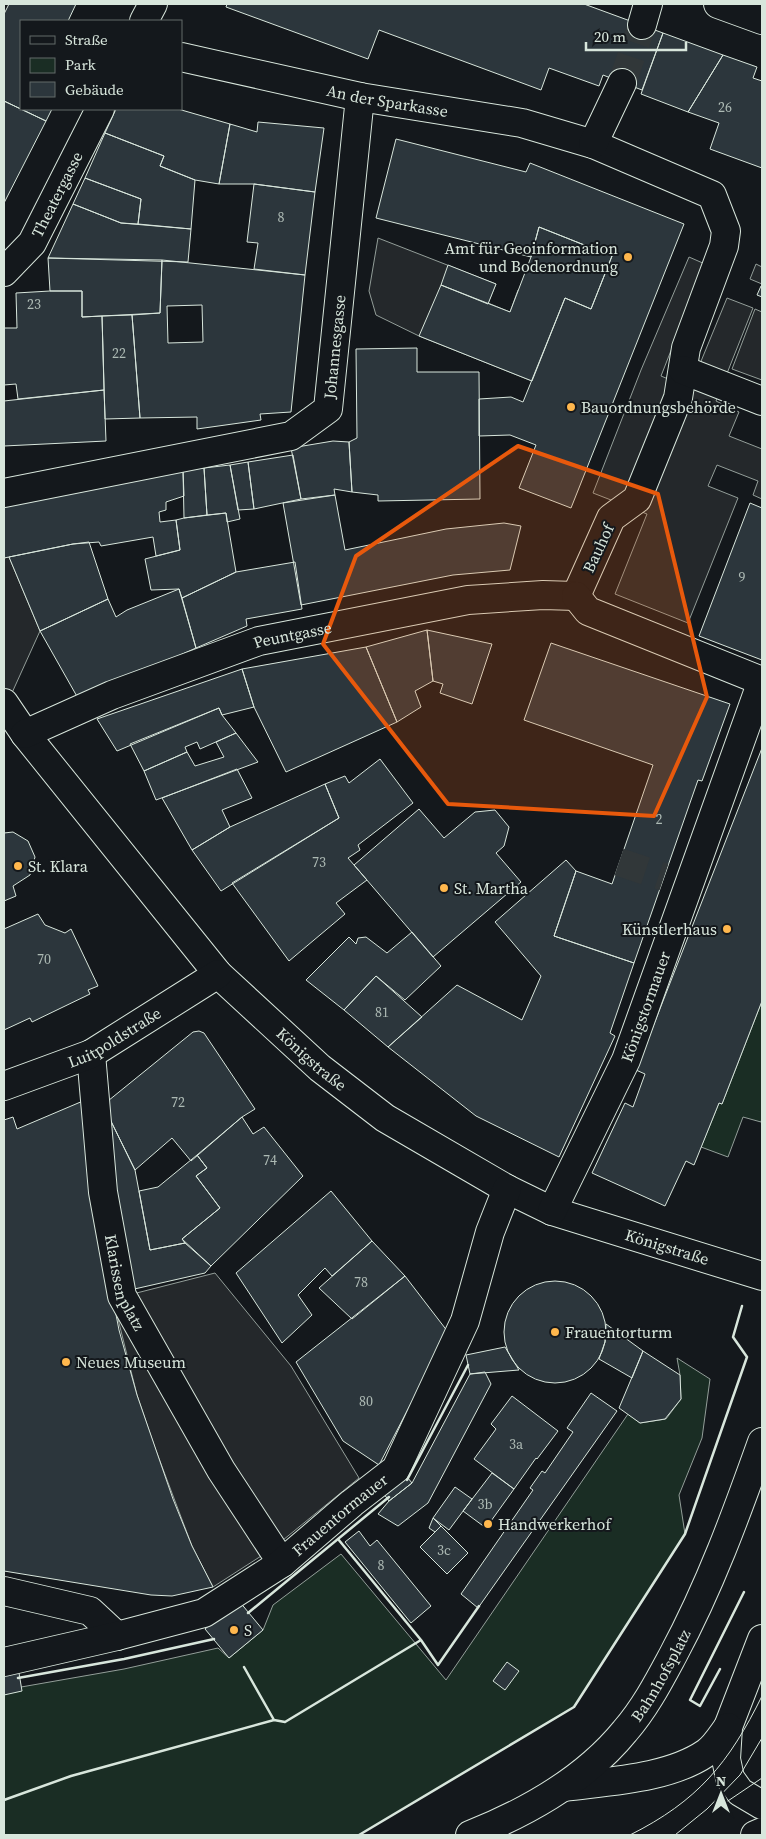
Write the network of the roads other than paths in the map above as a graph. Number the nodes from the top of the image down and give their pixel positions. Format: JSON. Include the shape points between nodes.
{"nodes":[{"id":1,"x":153,"y":4,"type":"edge"},
{"id":2,"x":718,"y":4,"type":"edge"},
{"id":3,"x":145,"y":20,"type":"edge"},
{"id":4,"x":762,"y":20,"type":"edge"},
{"id":5,"x":182,"y":57,"type":"edge"},
{"id":6,"x":622,"y":82,"type":"tunnel mouth"},
{"id":7,"x":360,"y":97,"type":"junction"},
{"id":8,"x":99,"y":110,"type":"edge"},
{"id":9,"x":593,"y":144,"type":"junction"},
{"id":10,"x":726,"y":231,"type":"joint"},
{"id":11,"x":4,"y":272,"type":"edge"},
{"id":12,"x":683,"y":370,"type":"junction"},
{"id":13,"x":762,"y":401,"type":"edge"},
{"id":14,"x":4,"y":493,"type":"edge"},
{"id":15,"x":576,"y":596,"type":"junction"},
{"id":16,"x":762,"y":681,"type":"edge"},
{"id":17,"x":4,"y":705,"type":"edge"},
{"id":18,"x":25,"y":734,"type":"junction"},
{"id":19,"x":218,"y":974,"type":"junction"},
{"id":20,"x":92,"y":1054,"type":"junction"},
{"id":21,"x":4,"y":1086,"type":"edge"},
{"id":22,"x":507,"y":1189,"type":"junction"},
{"id":23,"x":552,"y":1212,"type":"junction"},
{"id":24,"x":762,"y":1276,"type":"edge"},
{"id":25,"x":762,"y":1442,"type":"edge"},
{"id":26,"x":282,"y":1563,"type":"junction"},
{"id":27,"x":4,"y":1591,"type":"edge"},
{"id":28,"x":117,"y":1636,"type":"junction"},
{"id":29,"x":762,"y":1639,"type":"edge"},
{"id":30,"x":4,"y":1662,"type":"edge"},
{"id":31,"x":728,"y":1726,"type":"junction"},
{"id":32,"x":564,"y":1787,"type":"junction"},
{"id":33,"x":762,"y":1805,"type":"edge"},
{"id":34,"x":762,"y":1832,"type":"edge"},
{"id":35,"x":470,"y":1835,"type":"edge"},
{"id":36,"x":755,"y":1835,"type":"edge"}],
"edges":[{"from":1,"to":3,"type":"street"},
{"from":2,"to":4,"type":"street"},
{"from":5,"to":7,"type":"street","name":"An der Sparkasse"},
{"from":6,"to":9,"type":"street"},
{"from":7,"to":9,"type":"street","name":"An der Sparkasse","via":[[522,123]]},
{"from":7,"to":14,"type":"street","name":"Johannesgasse","via":[[328,409],[291,436]]},
{"from":8,"to":11,"type":"street","name":"Theatergasse","via":[[32,243]]},
{"from":9,"to":10,"type":"street","name":"An der Sparkasse","via":[[712,195]]},
{"from":10,"to":12,"type":"street","name":"Bauhof","via":[[724,246],[686,348]]},
{"from":12,"to":13,"type":"street"},
{"from":12,"to":15,"type":"street","name":"Bauhof","via":[[678,398],[637,499],[611,518]]},
{"from":15,"to":16,"type":"street","via":[[588,611]]},
{"from":15,"to":18,"type":"street","name":"Peuntgasse","via":[[468,600],[259,641],[112,695]]},
{"from":16,"to":23,"type":"street","name":"Königstormauer","via":[[626,1060]]},
{"from":17,"to":18,"type":"street","name":"Königstraße"},
{"from":18,"to":19,"type":"street","name":"Königstraße"},
{"from":19,"to":20,"type":"street","name":"Luitpoldstraße"},
{"from":19,"to":22,"type":"street","name":"Königstraße","via":[[320,1068],[385,1118]]},
{"from":20,"to":21,"type":"street","name":"Luitpoldstraße"},
{"from":20,"to":26,"type":"street","name":"Klarissenplatz","via":[[103,1192],[122,1296],[222,1470]]},
{"from":22,"to":23,"type":"street","name":"Königstraße"},
{"from":22,"to":26,"type":"street","name":"Frauentormauer","via":[[490,1232],[465,1321],[396,1469]]},
{"from":23,"to":24,"type":"street","name":"Königstraße"},
{"from":25,"to":32,"type":"street","name":"Bahnhofsplatz","via":[[716,1565],[660,1680],[625,1732]]},
{"from":26,"to":28,"type":"street","name":"Frauentormauer","via":[[204,1613]]},
{"from":27,"to":28,"type":"street","via":[[90,1612]]},
{"from":28,"to":30,"type":"street","name":"Frauentormauer"},
{"from":29,"to":31,"type":"street"},
{"from":31,"to":32,"type":"street","via":[[708,1752],[690,1762],[647,1776]]},
{"from":31,"to":33,"type":"street","via":[[726,1760],[730,1778],[740,1792]]},
{"from":32,"to":35,"type":"street","name":"Bahnhofsplatz","via":[[515,1815]]},
{"from":34,"to":36,"type":"street"}]}
